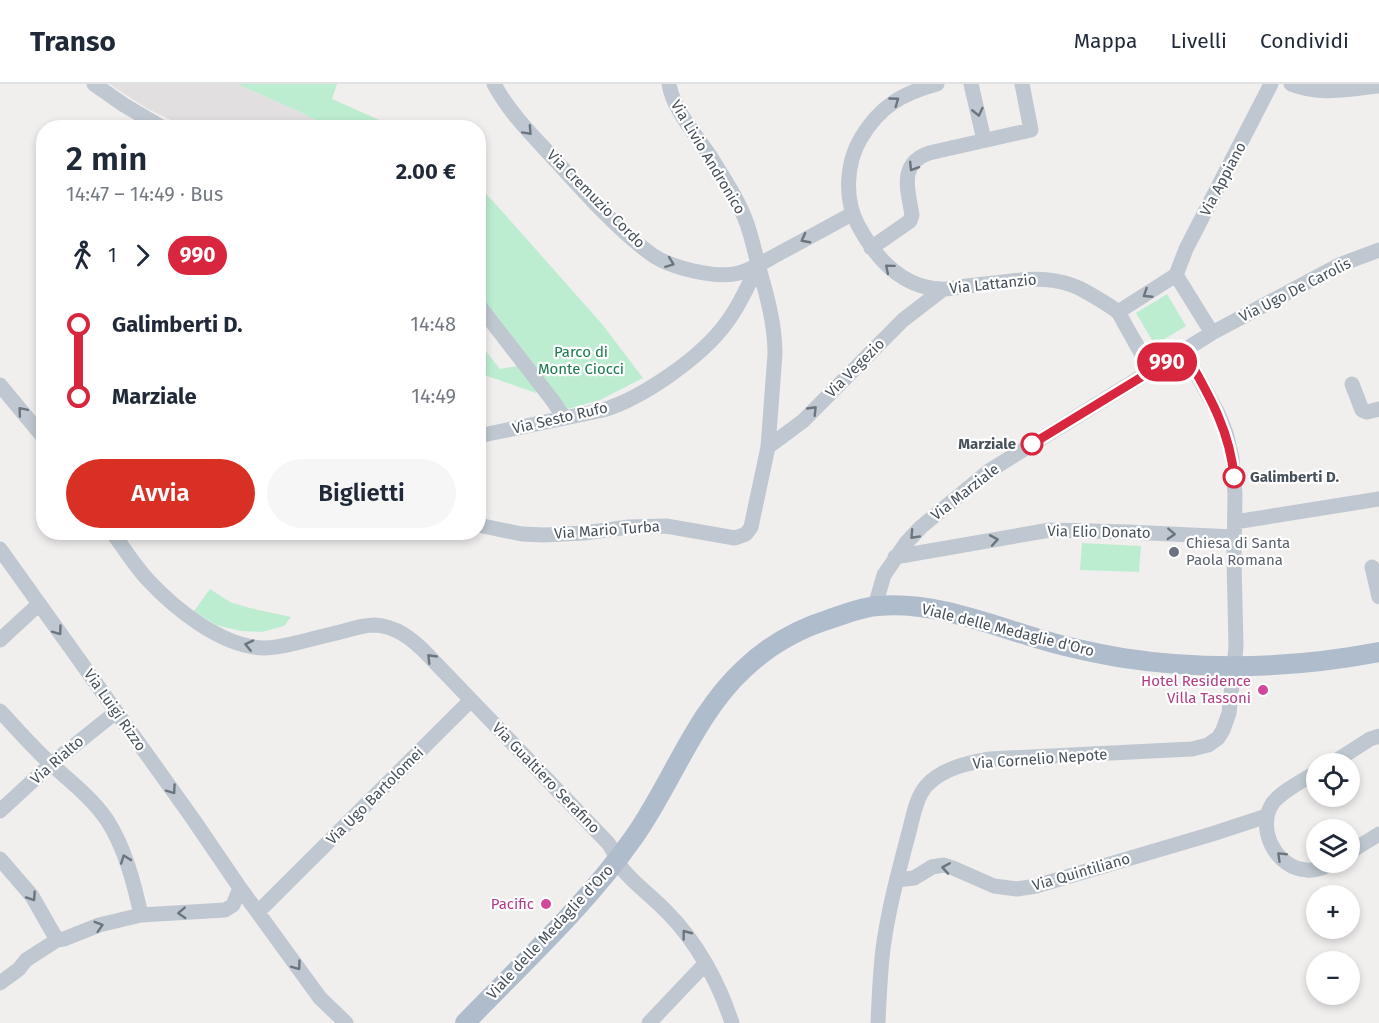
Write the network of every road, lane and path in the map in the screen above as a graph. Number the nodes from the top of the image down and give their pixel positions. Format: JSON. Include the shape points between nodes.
{"nodes":[{"id":1,"x":94,"y":84,"type":"edge"},
{"id":2,"x":494,"y":84,"type":"edge"},
{"id":3,"x":669,"y":84,"type":"edge"},
{"id":4,"x":937,"y":84,"type":"edge"},
{"id":5,"x":971,"y":84,"type":"edge"},
{"id":6,"x":1022,"y":84,"type":"edge"},
{"id":7,"x":1271,"y":84,"type":"edge"},
{"id":8,"x":1291,"y":84,"type":"edge"},
{"id":9,"x":1379,"y":86,"type":"edge"},
{"id":10,"x":149,"y":120,"type":"edge"},
{"id":11,"x":984,"y":140,"type":"junction"},
{"id":12,"x":852,"y":214,"type":"junction"},
{"id":13,"x":871,"y":248,"type":"junction"},
{"id":14,"x":1379,"y":250,"type":"edge"},
{"id":15,"x":758,"y":265,"type":"junction"},
{"id":16,"x":1176,"y":275,"type":"junction"},
{"id":17,"x":942,"y":290,"type":"junction"},
{"id":18,"x":1118,"y":312,"type":"junction"},
{"id":19,"x":486,"y":314,"type":"edge"},
{"id":20,"x":1212,"y":333,"type":"junction"},
{"id":21,"x":1184,"y":351,"type":"junction"},
{"id":22,"x":1152,"y":371,"type":"junction"},
{"id":23,"x":1352,"y":384,"type":"dead end"},
{"id":24,"x":0,"y":385,"type":"edge"},
{"id":25,"x":1379,"y":409,"type":"edge"},
{"id":26,"x":564,"y":417,"type":"junction"},
{"id":27,"x":36,"y":428,"type":"edge"},
{"id":28,"x":486,"y":434,"type":"edge"},
{"id":29,"x":768,"y":447,"type":"junction"},
{"id":30,"x":1379,"y":499,"type":"edge"},
{"id":31,"x":486,"y":527,"type":"edge"},
{"id":32,"x":1234,"y":530,"type":"junction"},
{"id":33,"x":735,"y":538,"type":"joint"},
{"id":34,"x":118,"y":540,"type":"edge"},
{"id":35,"x":0,"y":549,"type":"edge"},
{"id":36,"x":895,"y":557,"type":"junction"},
{"id":37,"x":1372,"y":567,"type":"dead end"},
{"id":38,"x":1379,"y":597,"type":"edge"},
{"id":39,"x":39,"y":604,"type":"junction"},
{"id":40,"x":875,"y":606,"type":"junction"},
{"id":41,"x":0,"y":640,"type":"edge"},
{"id":42,"x":1379,"y":652,"type":"edge"},
{"id":43,"x":1235,"y":666,"type":"junction"},
{"id":44,"x":471,"y":700,"type":"junction"},
{"id":45,"x":0,"y":711,"type":"edge"},
{"id":46,"x":116,"y":712,"type":"junction"},
{"id":47,"x":1379,"y":736,"type":"edge"},
{"id":48,"x":1350,"y":753,"type":"edge"},
{"id":49,"x":51,"y":764,"type":"junction"},
{"id":50,"x":1306,"y":779,"type":"edge"},
{"id":51,"x":0,"y":811,"type":"edge"},
{"id":52,"x":1267,"y":816,"type":"junction"},
{"id":53,"x":1379,"y":834,"type":"edge"},
{"id":54,"x":1360,"y":846,"type":"edge"},
{"id":55,"x":0,"y":859,"type":"edge"},
{"id":56,"x":617,"y":859,"type":"junction"},
{"id":57,"x":1306,"y":870,"type":"edge"},
{"id":58,"x":897,"y":880,"type":"junction"},
{"id":59,"x":240,"y":888,"type":"junction"},
{"id":60,"x":141,"y":915,"type":"junction"},
{"id":61,"x":260,"y":916,"type":"junction"},
{"id":62,"x":57,"y":940,"type":"junction"},
{"id":63,"x":705,"y":964,"type":"junction"},
{"id":64,"x":0,"y":983,"type":"edge"},
{"id":65,"x":346,"y":1023,"type":"edge"},
{"id":66,"x":465,"y":1023,"type":"edge"},
{"id":67,"x":649,"y":1023,"type":"edge"},
{"id":68,"x":732,"y":1023,"type":"edge"},
{"id":69,"x":878,"y":1023,"type":"edge"}],
"edges":[{"from":1,"to":10,"type":"street"},
{"from":2,"to":15,"type":"street","name":"Via Cremuzio Cordo","one_way":true,"via":[[522,125],[588,196],[652,255],[675,266],[708,273],[738,273]]},
{"from":3,"to":15,"type":"street","name":"Via Livio Andronico","via":[[681,112],[734,196],[750,232]]},
{"from":12,"to":4,"type":"street","name":"Via Lattanzio","one_way":true,"via":[[850,172],[856,147],[867,129],[902,97]]},
{"from":5,"to":11,"type":"street","one_way":true},
{"from":6,"to":11,"type":"street","via":[[1032,130]]},
{"from":7,"to":16,"type":"street","name":"Via Appiano"},
{"from":8,"to":9,"type":"street","via":[[1329,92]]},
{"from":11,"to":13,"type":"street","one_way":true,"via":[[920,157],[907,176],[910,221]]},
{"from":12,"to":13,"type":"street","name":"Via Lattanzio"},
{"from":12,"to":15,"type":"street","name":"Via Cremuzio Cordo","one_way":true},
{"from":17,"to":13,"type":"street","name":"Via Lattanzio","one_way":true,"via":[[904,278]]},
{"from":14,"to":20,"type":"street","name":"Via Ugo De Carolis","via":[[1339,265]]},
{"from":15,"to":26,"type":"street","name":"Via Sesto Rufo","via":[[727,323],[695,355],[621,403]]},
{"from":15,"to":29,"type":"street","name":"Via Livio Andronico","via":[[774,339]]},
{"from":16,"to":18,"type":"street","one_way":true},
{"from":16,"to":20,"type":"street"},
{"from":17,"to":18,"type":"street","name":"Via Lattanzio","via":[[1050,279],[1079,288]]},
{"from":29,"to":17,"type":"street","name":"Via Vegezio","one_way":true,"via":[[803,421],[903,320]]},
{"from":18,"to":22,"type":"street"},
{"from":19,"to":26,"type":"street"},
{"from":20,"to":21,"type":"street","name":"Via Ugo De Carolis"},
{"from":21,"to":22,"type":"street","name":"Via Marziale"},
{"from":21,"to":32,"type":"street","name":"Via Cornelio Nepote","via":[[1226,433],[1233,470]]},
{"from":22,"to":36,"type":"street","name":"Via Marziale","one_way":true,"via":[[989,471],[921,527]]},
{"from":23,"to":25,"type":"street","via":[[1362,410]]},
{"from":27,"to":24,"type":"street","one_way":true},
{"from":26,"to":28,"type":"street","name":"Via Sesto Rufo"},
{"from":29,"to":33,"type":"street","name":"Via Livio Andronico","via":[[752,525],[746,534]]},
{"from":30,"to":32,"type":"street","name":"Via Elio Donato"},
{"from":31,"to":33,"type":"street","name":"Via Mario Turba","via":[[536,535],[666,526]]},
{"from":36,"to":32,"type":"street","name":"Via Elio Donato","one_way":true,"via":[[1050,530]]},
{"from":32,"to":43,"type":"street","name":"Via Cornelio Nepote"},
{"from":44,"to":34,"type":"street","name":"Via Gualtiero Serafino","one_way":true,"via":[[419,646],[388,628],[366,626],[270,648],[246,645],[216,634],[149,581]]},
{"from":35,"to":39,"type":"street","name":"Via Luigi Rizzo"},
{"from":36,"to":40,"type":"street","name":"Via Marziale","via":[[881,581]]},
{"from":37,"to":38,"type":"street"},
{"from":39,"to":41,"type":"street"},
{"from":39,"to":46,"type":"street","name":"Via Luigi Rizzo","one_way":true},
{"from":40,"to":43,"type":"main road","name":"Viale delle Medaglie d'Oro","via":[[943,612],[1113,656]]},
{"from":40,"to":56,"type":"main road","name":"Viale delle Medaglie d'Oro","via":[[804,628],[766,650],[734,678],[712,704],[644,821]]},
{"from":42,"to":43,"type":"main road","name":"Viale delle Medaglie d'Oro","via":[[1340,660]]},
{"from":43,"to":58,"type":"street","name":"Via Cornelio Nepote","via":[[1226,724],[1218,738],[1203,746],[990,759],[941,774],[922,792]]},
{"from":44,"to":56,"type":"street","name":"Via Gualtiero Serafino","via":[[608,843]]},
{"from":44,"to":61,"type":"street","name":"Via Ugo Bartolomei","via":[[278,892]]},
{"from":45,"to":49,"type":"street"},
{"from":46,"to":49,"type":"street","name":"Via Rialto"},
{"from":46,"to":59,"type":"street","name":"Via Luigi Rizzo","one_way":true},
{"from":47,"to":48,"type":"street"},
{"from":49,"to":51,"type":"street","name":"Via Rialto"},
{"from":60,"to":49,"type":"street","one_way":true,"via":[[127,862],[113,830],[97,806]]},
{"from":50,"to":52,"type":"street","via":[[1276,799]]},
{"from":57,"to":52,"type":"street","one_way":true,"via":[[1284,861],[1273,849]]},
{"from":52,"to":58,"type":"street","name":"Via Quintiliano","one_way":true,"via":[[1036,886],[994,886],[944,865],[914,878]]},
{"from":53,"to":54,"type":"street"},
{"from":55,"to":62,"type":"street","one_way":true,"via":[[32,896]]},
{"from":63,"to":56,"type":"street","name":"Via Gualtiero Serafino","one_way":true,"via":[[679,926],[626,874]]},
{"from":56,"to":66,"type":"main road","name":"Viale delle Medaglie d'Oro","via":[[580,904]]},
{"from":58,"to":69,"type":"street","name":"Via Cornelio Nepote","via":[[883,947]]},
{"from":59,"to":60,"type":"street","one_way":true,"via":[[231,907],[222,911]]},
{"from":59,"to":61,"type":"street","name":"Via Luigi Rizzo"},
{"from":62,"to":60,"type":"street","one_way":true},
{"from":61,"to":65,"type":"street","one_way":true,"via":[[320,998]]},
{"from":62,"to":64,"type":"street"},
{"from":63,"to":67,"type":"street"},
{"from":63,"to":68,"type":"street","name":"Via Gualtiero Serafino"}]}
